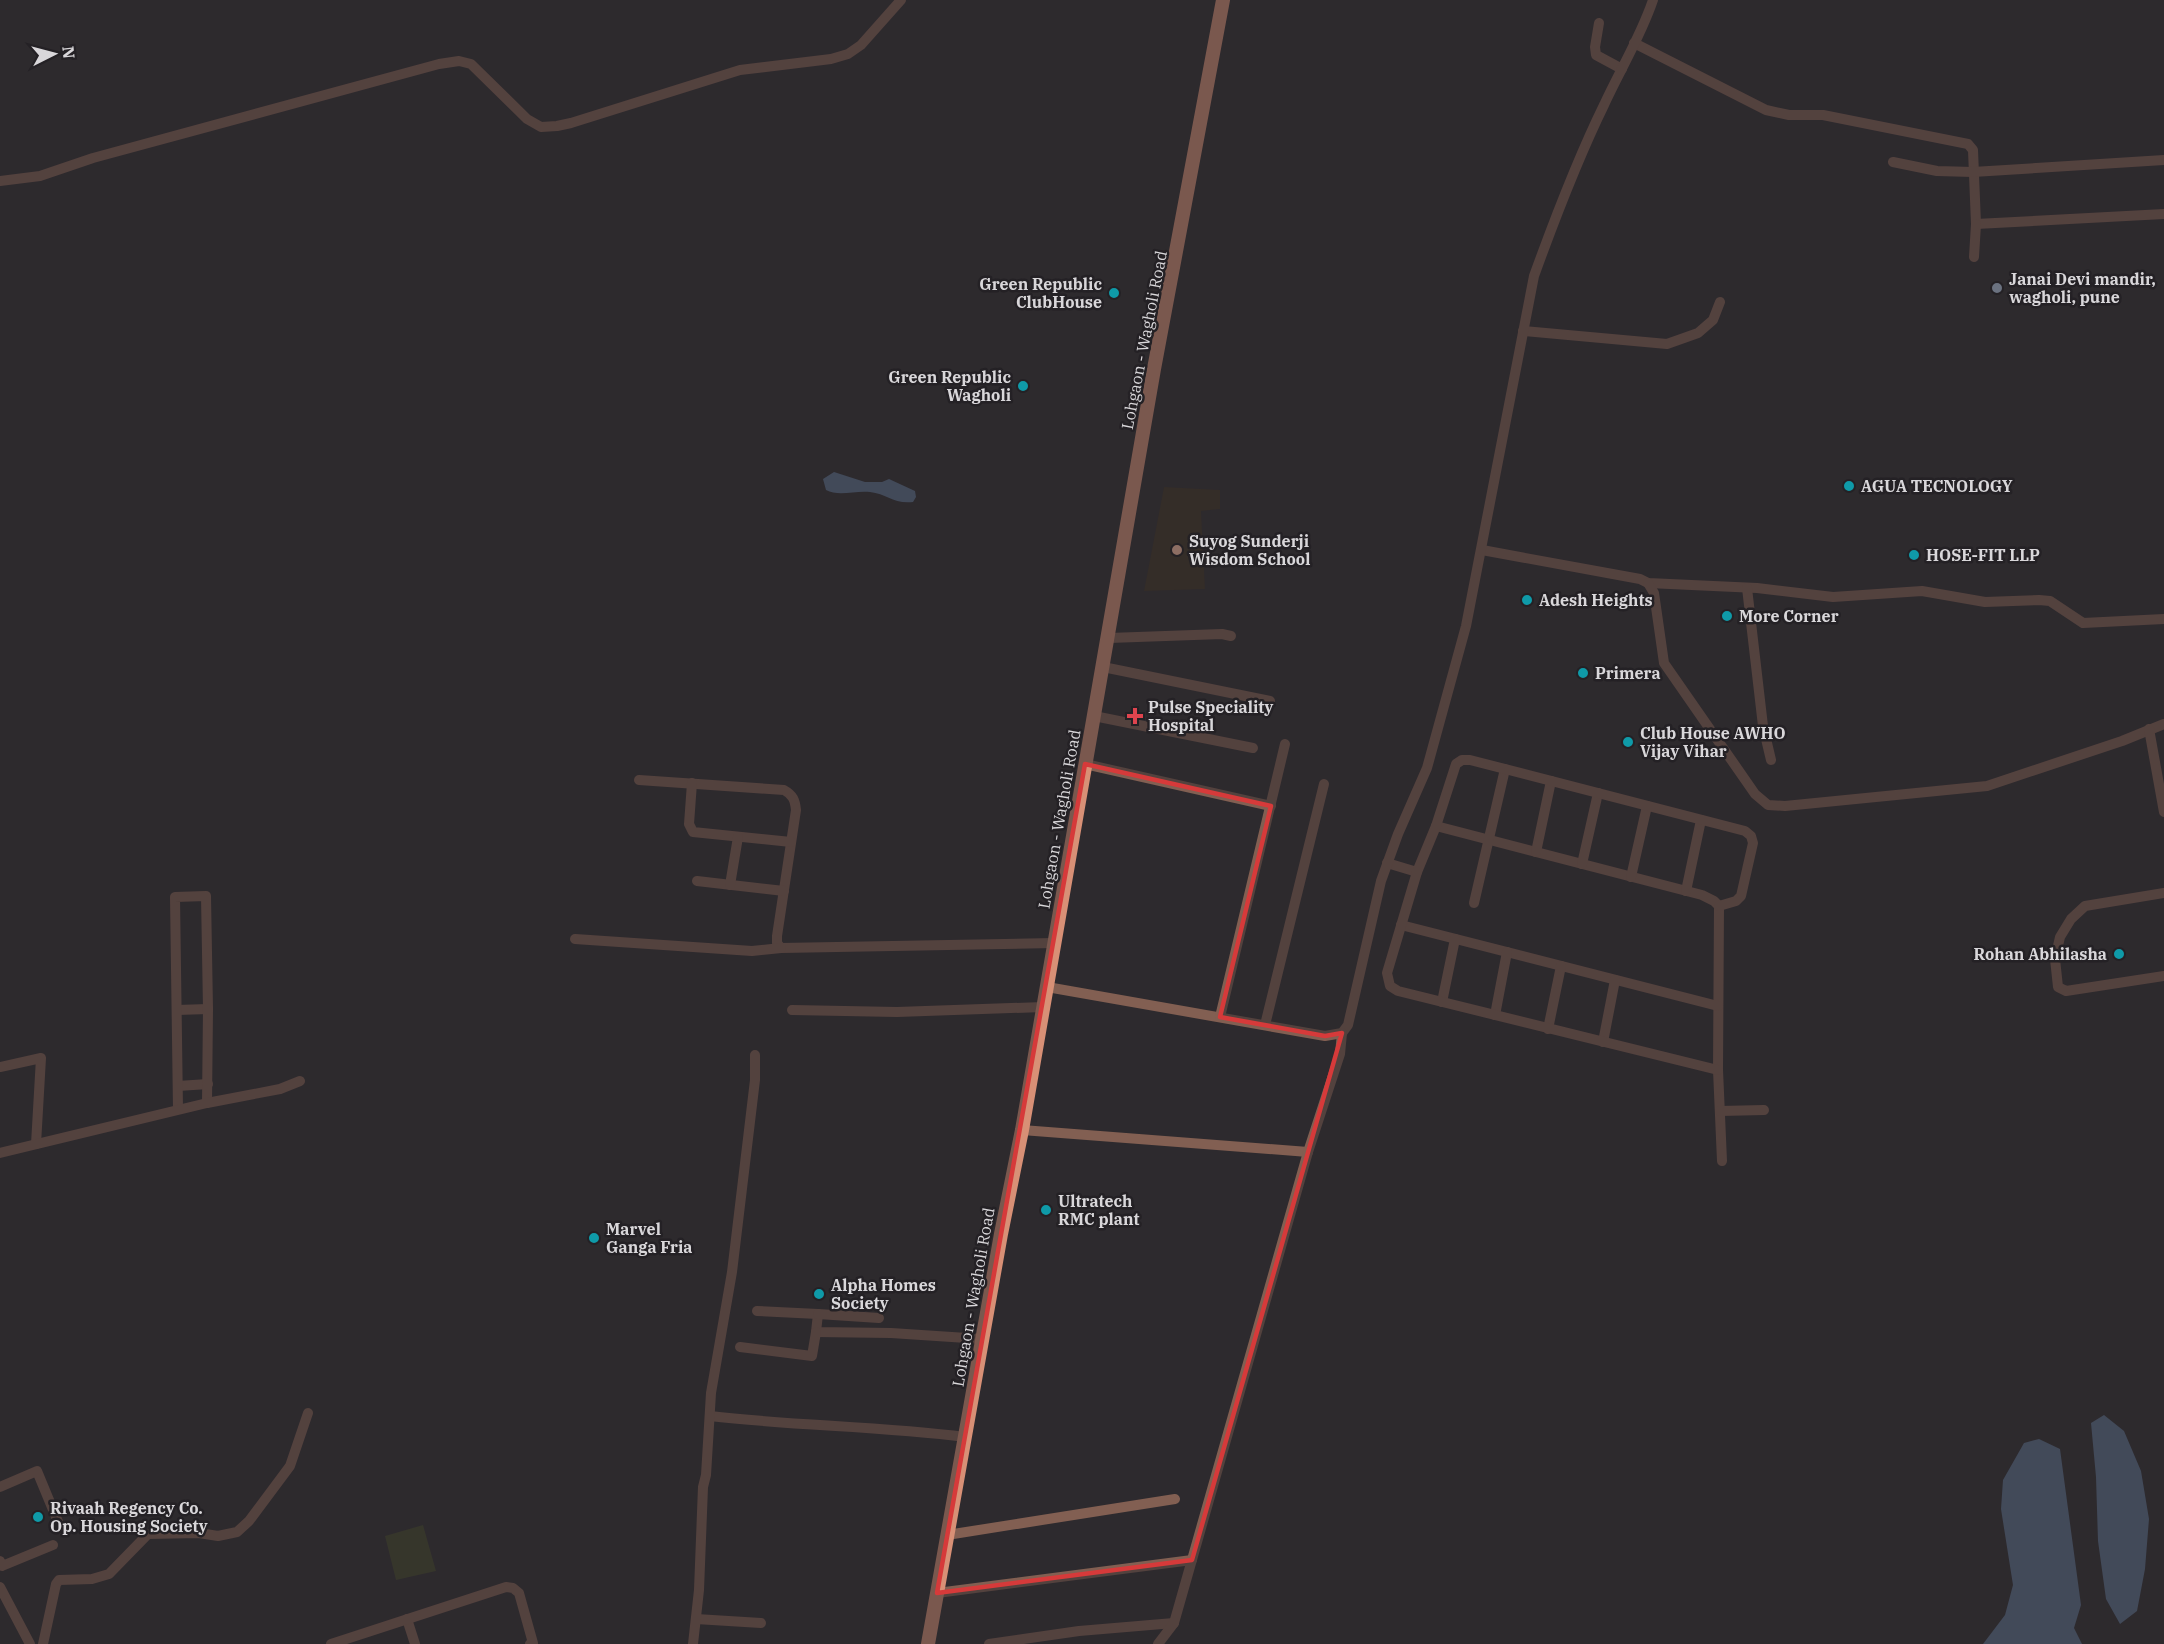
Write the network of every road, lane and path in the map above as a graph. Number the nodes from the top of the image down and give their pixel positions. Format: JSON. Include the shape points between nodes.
{"nodes":[{"id":1,"x":901,"y":0,"type":"edge"},
{"id":2,"x":1223,"y":0,"type":"edge"},
{"id":3,"x":1653,"y":0,"type":"edge"},
{"id":4,"x":1599,"y":23,"type":"dead end"},
{"id":5,"x":1634,"y":44,"type":"junction"},
{"id":6,"x":1622,"y":69,"type":"junction"},
{"id":7,"x":2164,"y":160,"type":"edge"},
{"id":8,"x":1893,"y":162,"type":"dead end"},
{"id":9,"x":1973,"y":172,"type":"junction"},
{"id":10,"x":0,"y":181,"type":"edge"},
{"id":11,"x":2164,"y":213,"type":"edge"},
{"id":12,"x":1976,"y":224,"type":"junction"},
{"id":13,"x":1974,"y":257,"type":"dead end"},
{"id":14,"x":1720,"y":302,"type":"dead end"},
{"id":15,"x":1523,"y":331,"type":"junction"},
{"id":16,"x":1482,"y":550,"type":"junction"},
{"id":17,"x":1648,"y":583,"type":"junction"},
{"id":18,"x":1747,"y":588,"type":"junction"},
{"id":19,"x":2164,"y":619,"type":"edge"},
{"id":20,"x":1231,"y":636,"type":"dead end"},
{"id":21,"x":1108,"y":638,"type":"junction"},
{"id":22,"x":1103,"y":666,"type":"junction"},
{"id":23,"x":1270,"y":701,"type":"dead end"},
{"id":24,"x":1094,"y":716,"type":"junction"},
{"id":25,"x":2164,"y":724,"type":"edge"},
{"id":26,"x":2149,"y":729,"type":"junction"},
{"id":27,"x":1286,"y":744,"type":"dead end"},
{"id":28,"x":1253,"y":748,"type":"dead end"},
{"id":29,"x":1771,"y":760,"type":"dead end"},
{"id":30,"x":1085,"y":764,"type":"junction"},
{"id":31,"x":1505,"y":770,"type":"junction"},
{"id":32,"x":639,"y":780,"type":"dead end"},
{"id":33,"x":1551,"y":781,"type":"junction"},
{"id":34,"x":692,"y":783,"type":"junction"},
{"id":35,"x":1324,"y":784,"type":"dead end"},
{"id":36,"x":1598,"y":793,"type":"junction"},
{"id":37,"x":1271,"y":806,"type":"junction"},
{"id":38,"x":1647,"y":806,"type":"junction"},
{"id":39,"x":2164,"y":812,"type":"edge"},
{"id":40,"x":1701,"y":820,"type":"junction"},
{"id":41,"x":1436,"y":826,"type":"junction"},
{"id":42,"x":738,"y":837,"type":"junction"},
{"id":43,"x":1490,"y":840,"type":"junction"},
{"id":44,"x":791,"y":842,"type":"junction"},
{"id":45,"x":1536,"y":852,"type":"junction"},
{"id":46,"x":1387,"y":863,"type":"junction"},
{"id":47,"x":1582,"y":864,"type":"junction"},
{"id":48,"x":1417,"y":872,"type":"junction"},
{"id":49,"x":1631,"y":877,"type":"junction"},
{"id":50,"x":697,"y":881,"type":"dead end"},
{"id":51,"x":730,"y":885,"type":"junction"},
{"id":52,"x":784,"y":891,"type":"junction"},
{"id":53,"x":1686,"y":891,"type":"junction"},
{"id":54,"x":2164,"y":893,"type":"edge"},
{"id":55,"x":1473,"y":903,"type":"dead end"},
{"id":56,"x":1719,"y":906,"type":"junction"},
{"id":57,"x":1401,"y":925,"type":"junction"},
{"id":58,"x":575,"y":939,"type":"dead end"},
{"id":59,"x":1455,"y":939,"type":"junction"},
{"id":60,"x":1054,"y":944,"type":"junction"},
{"id":61,"x":781,"y":948,"type":"junction"},
{"id":62,"x":1508,"y":952,"type":"junction"},
{"id":63,"x":1561,"y":966,"type":"junction"},
{"id":64,"x":2164,"y":976,"type":"edge"},
{"id":65,"x":1615,"y":980,"type":"junction"},
{"id":66,"x":1047,"y":987,"type":"junction"},
{"id":67,"x":1442,"y":1002,"type":"junction"},
{"id":68,"x":1718,"y":1006,"type":"junction"},
{"id":69,"x":1043,"y":1007,"type":"junction"},
{"id":70,"x":208,"y":1009,"type":"junction"},
{"id":71,"x":177,"y":1010,"type":"junction"},
{"id":72,"x":792,"y":1010,"type":"dead end"},
{"id":73,"x":1495,"y":1015,"type":"junction"},
{"id":74,"x":1220,"y":1017,"type":"junction"},
{"id":75,"x":1265,"y":1025,"type":"junction"},
{"id":76,"x":1548,"y":1029,"type":"junction"},
{"id":77,"x":1342,"y":1033,"type":"junction"},
{"id":78,"x":1603,"y":1042,"type":"junction"},
{"id":79,"x":755,"y":1055,"type":"dead end"},
{"id":80,"x":0,"y":1067,"type":"edge"},
{"id":81,"x":1718,"y":1070,"type":"junction"},
{"id":82,"x":300,"y":1081,"type":"dead end"},
{"id":83,"x":208,"y":1084,"type":"junction"},
{"id":84,"x":178,"y":1086,"type":"junction"},
{"id":85,"x":207,"y":1103,"type":"junction"},
{"id":86,"x":178,"y":1109,"type":"junction"},
{"id":87,"x":1764,"y":1110,"type":"dead end"},
{"id":88,"x":1720,"y":1111,"type":"junction"},
{"id":89,"x":1022,"y":1130,"type":"junction"},
{"id":90,"x":36,"y":1144,"type":"junction"},
{"id":91,"x":1308,"y":1152,"type":"junction"},
{"id":92,"x":0,"y":1153,"type":"edge"},
{"id":93,"x":1722,"y":1161,"type":"dead end"},
{"id":94,"x":757,"y":1311,"type":"dead end"},
{"id":95,"x":818,"y":1314,"type":"junction"},
{"id":96,"x":879,"y":1318,"type":"dead end"},
{"id":97,"x":816,"y":1332,"type":"junction"},
{"id":98,"x":982,"y":1339,"type":"junction"},
{"id":99,"x":740,"y":1347,"type":"dead end"},
{"id":100,"x":308,"y":1413,"type":"dead end"},
{"id":101,"x":710,"y":1416,"type":"junction"},
{"id":102,"x":965,"y":1437,"type":"junction"},
{"id":103,"x":0,"y":1486,"type":"edge"},
{"id":104,"x":1175,"y":1499,"type":"dead end"},
{"id":105,"x":61,"y":1529,"type":"dead end"},
{"id":106,"x":947,"y":1535,"type":"junction"},
{"id":107,"x":53,"y":1545,"type":"dead end"},
{"id":108,"x":1192,"y":1560,"type":"junction"},
{"id":109,"x":0,"y":1561,"type":"edge"},
{"id":110,"x":0,"y":1587,"type":"edge"},
{"id":111,"x":937,"y":1593,"type":"junction"},
{"id":112,"x":406,"y":1619,"type":"junction"},
{"id":113,"x":696,"y":1619,"type":"junction"},
{"id":114,"x":760,"y":1623,"type":"dead end"},
{"id":115,"x":1174,"y":1623,"type":"junction"},
{"id":116,"x":30,"y":1644,"type":"edge"},
{"id":117,"x":43,"y":1644,"type":"edge"},
{"id":118,"x":331,"y":1644,"type":"edge"},
{"id":119,"x":415,"y":1644,"type":"edge"},
{"id":120,"x":532,"y":1644,"type":"edge"},
{"id":121,"x":693,"y":1644,"type":"edge"},
{"id":122,"x":927,"y":1644,"type":"edge"},
{"id":123,"x":989,"y":1644,"type":"edge"},
{"id":124,"x":1158,"y":1644,"type":"edge"}],
"edges":[{"from":1,"to":10,"type":"street","via":[[848,54],[740,70],[571,123],[541,127],[527,119],[471,64],[459,61],[144,144],[40,176]]},
{"from":2,"to":21,"type":"main road","name":"Lohgaon - Wagholi Road"},
{"from":3,"to":5,"type":"street"},
{"from":4,"to":6,"type":"street","via":[[1596,55]]},
{"from":5,"to":6,"type":"street"},
{"from":5,"to":9,"type":"street","via":[[1779,114],[1823,115],[1968,144],[1973,150]]},
{"from":6,"to":15,"type":"street","via":[[1603,105],[1545,246],[1534,276]]},
{"from":7,"to":9,"type":"street"},
{"from":8,"to":9,"type":"street","via":[[1936,171]]},
{"from":9,"to":12,"type":"street"},
{"from":11,"to":12,"type":"street"},
{"from":12,"to":13,"type":"street"},
{"from":14,"to":15,"type":"street","via":[[1713,320],[1698,333],[1667,344]]},
{"from":15,"to":16,"type":"street"},
{"from":16,"to":17,"type":"street"},
{"from":16,"to":46,"type":"street","via":[[1442,719],[1427,768]]},
{"from":17,"to":18,"type":"street"},
{"from":17,"to":26,"type":"street","via":[[1654,593],[1664,663],[1755,794],[1768,805],[1987,786]]},
{"from":18,"to":19,"type":"street","via":[[1833,597],[1922,591],[1985,602],[2050,601],[2083,623]]},
{"from":18,"to":29,"type":"street","via":[[1763,726]]},
{"from":20,"to":21,"type":"street"},
{"from":21,"to":22,"type":"main road","name":"Lohgaon - Wagholi Road"},
{"from":22,"to":23,"type":"street"},
{"from":22,"to":24,"type":"main road","name":"Lohgaon - Wagholi Road"},
{"from":24,"to":28,"type":"street"},
{"from":24,"to":30,"type":"main road","name":"Lohgaon - Wagholi Road"},
{"from":25,"to":26,"type":"street"},
{"from":26,"to":39,"type":"street"},
{"from":27,"to":37,"type":"street"},
{"from":30,"to":37,"type":"street"},
{"from":30,"to":60,"type":"main road","name":"Lohgaon - Wagholi Road"},
{"from":31,"to":33,"type":"street"},
{"from":31,"to":41,"type":"street","via":[[1470,760],[1456,764]]},
{"from":31,"to":43,"type":"street"},
{"from":32,"to":34,"type":"street"},
{"from":33,"to":36,"type":"street"},
{"from":33,"to":45,"type":"street"},
{"from":34,"to":42,"type":"street","via":[[690,829]]},
{"from":34,"to":44,"type":"street","via":[[784,790],[791,794],[796,810]]},
{"from":35,"to":75,"type":"street"},
{"from":36,"to":38,"type":"street"},
{"from":36,"to":47,"type":"street"},
{"from":37,"to":74,"type":"street"},
{"from":38,"to":40,"type":"street"},
{"from":38,"to":49,"type":"street"},
{"from":40,"to":53,"type":"street"},
{"from":40,"to":56,"type":"street","via":[[1745,831],[1753,843],[1741,896]]},
{"from":41,"to":43,"type":"street"},
{"from":41,"to":48,"type":"street"},
{"from":42,"to":44,"type":"street"},
{"from":42,"to":51,"type":"street"},
{"from":43,"to":45,"type":"street"},
{"from":43,"to":55,"type":"street"},
{"from":44,"to":52,"type":"street"},
{"from":45,"to":47,"type":"street"},
{"from":46,"to":48,"type":"street"},
{"from":46,"to":77,"type":"street","via":[[1348,1025]]},
{"from":47,"to":49,"type":"street"},
{"from":48,"to":57,"type":"street"},
{"from":49,"to":53,"type":"street"},
{"from":50,"to":51,"type":"street"},
{"from":51,"to":52,"type":"street"},
{"from":52,"to":61,"type":"street","via":[[777,936]]},
{"from":53,"to":56,"type":"street"},
{"from":54,"to":64,"type":"street","via":[[2085,906],[2060,937],[2055,959],[2058,987],[2066,991]]},
{"from":56,"to":68,"type":"street"},
{"from":57,"to":59,"type":"street"},
{"from":57,"to":67,"type":"street","via":[[1387,973],[1390,986]]},
{"from":58,"to":61,"type":"street","via":[[752,951]]},
{"from":59,"to":62,"type":"street"},
{"from":59,"to":67,"type":"street"},
{"from":60,"to":61,"type":"street"},
{"from":60,"to":66,"type":"main road","name":"Lohgaon - Wagholi Road"},
{"from":62,"to":63,"type":"street"},
{"from":62,"to":73,"type":"street"},
{"from":63,"to":65,"type":"street"},
{"from":63,"to":76,"type":"street"},
{"from":65,"to":68,"type":"street"},
{"from":65,"to":78,"type":"street"},
{"from":66,"to":69,"type":"main road","name":"Lohgaon - Wagholi Road"},
{"from":66,"to":74,"type":"street"},
{"from":67,"to":73,"type":"street"},
{"from":68,"to":81,"type":"street"},
{"from":69,"to":72,"type":"street","via":[[897,1012]]},
{"from":69,"to":89,"type":"main road","name":"Lohgaon - Wagholi Road"},
{"from":70,"to":71,"type":"street"},
{"from":70,"to":71,"type":"street","via":[[206,896],[175,897]]},
{"from":70,"to":83,"type":"street"},
{"from":71,"to":84,"type":"street"},
{"from":73,"to":76,"type":"street"},
{"from":74,"to":75,"type":"street"},
{"from":75,"to":77,"type":"street","via":[[1325,1036]]},
{"from":76,"to":78,"type":"street"},
{"from":77,"to":91,"type":"street","via":[[1340,1054]]},
{"from":78,"to":81,"type":"street"},
{"from":79,"to":101,"type":"street","via":[[732,1272]]},
{"from":80,"to":90,"type":"street","via":[[41,1058]]},
{"from":81,"to":88,"type":"street"},
{"from":82,"to":85,"type":"street","via":[[280,1089]]},
{"from":83,"to":84,"type":"street"},
{"from":83,"to":85,"type":"street"},
{"from":84,"to":86,"type":"street"},
{"from":85,"to":86,"type":"street"},
{"from":86,"to":90,"type":"street"},
{"from":87,"to":88,"type":"street"},
{"from":88,"to":93,"type":"street"},
{"from":89,"to":91,"type":"street"},
{"from":89,"to":98,"type":"main road","name":"Lohgaon - Wagholi Road"},
{"from":90,"to":92,"type":"street"},
{"from":91,"to":108,"type":"street"},
{"from":94,"to":95,"type":"street"},
{"from":95,"to":96,"type":"street"},
{"from":95,"to":97,"type":"street"},
{"from":97,"to":98,"type":"street"},
{"from":97,"to":99,"type":"street","via":[[812,1356]]},
{"from":98,"to":102,"type":"main road","name":"Lohgaon - Wagholi Road"},
{"from":100,"to":117,"type":"street","via":[[290,1466],[237,1532],[218,1536],[148,1534],[109,1574],[59,1580]]},
{"from":101,"to":102,"type":"street"},
{"from":101,"to":113,"type":"street"},
{"from":102,"to":106,"type":"main road","name":"Lohgaon - Wagholi Road"},
{"from":103,"to":105,"type":"street","via":[[38,1471]]},
{"from":104,"to":106,"type":"street"},
{"from":106,"to":111,"type":"main road","name":"Lohgaon - Wagholi Road"},
{"from":107,"to":109,"type":"street","via":[[2,1566]]},
{"from":108,"to":111,"type":"street"},
{"from":108,"to":115,"type":"street"},
{"from":110,"to":116,"type":"street"},
{"from":111,"to":122,"type":"main road","name":"Lohgaon - Wagholi Road"},
{"from":112,"to":118,"type":"street"},
{"from":112,"to":119,"type":"street"},
{"from":112,"to":120,"type":"street","via":[[513,1588],[519,1593]]},
{"from":113,"to":114,"type":"street"},
{"from":113,"to":121,"type":"street"},
{"from":115,"to":123,"type":"street"},
{"from":115,"to":124,"type":"street"}]}
